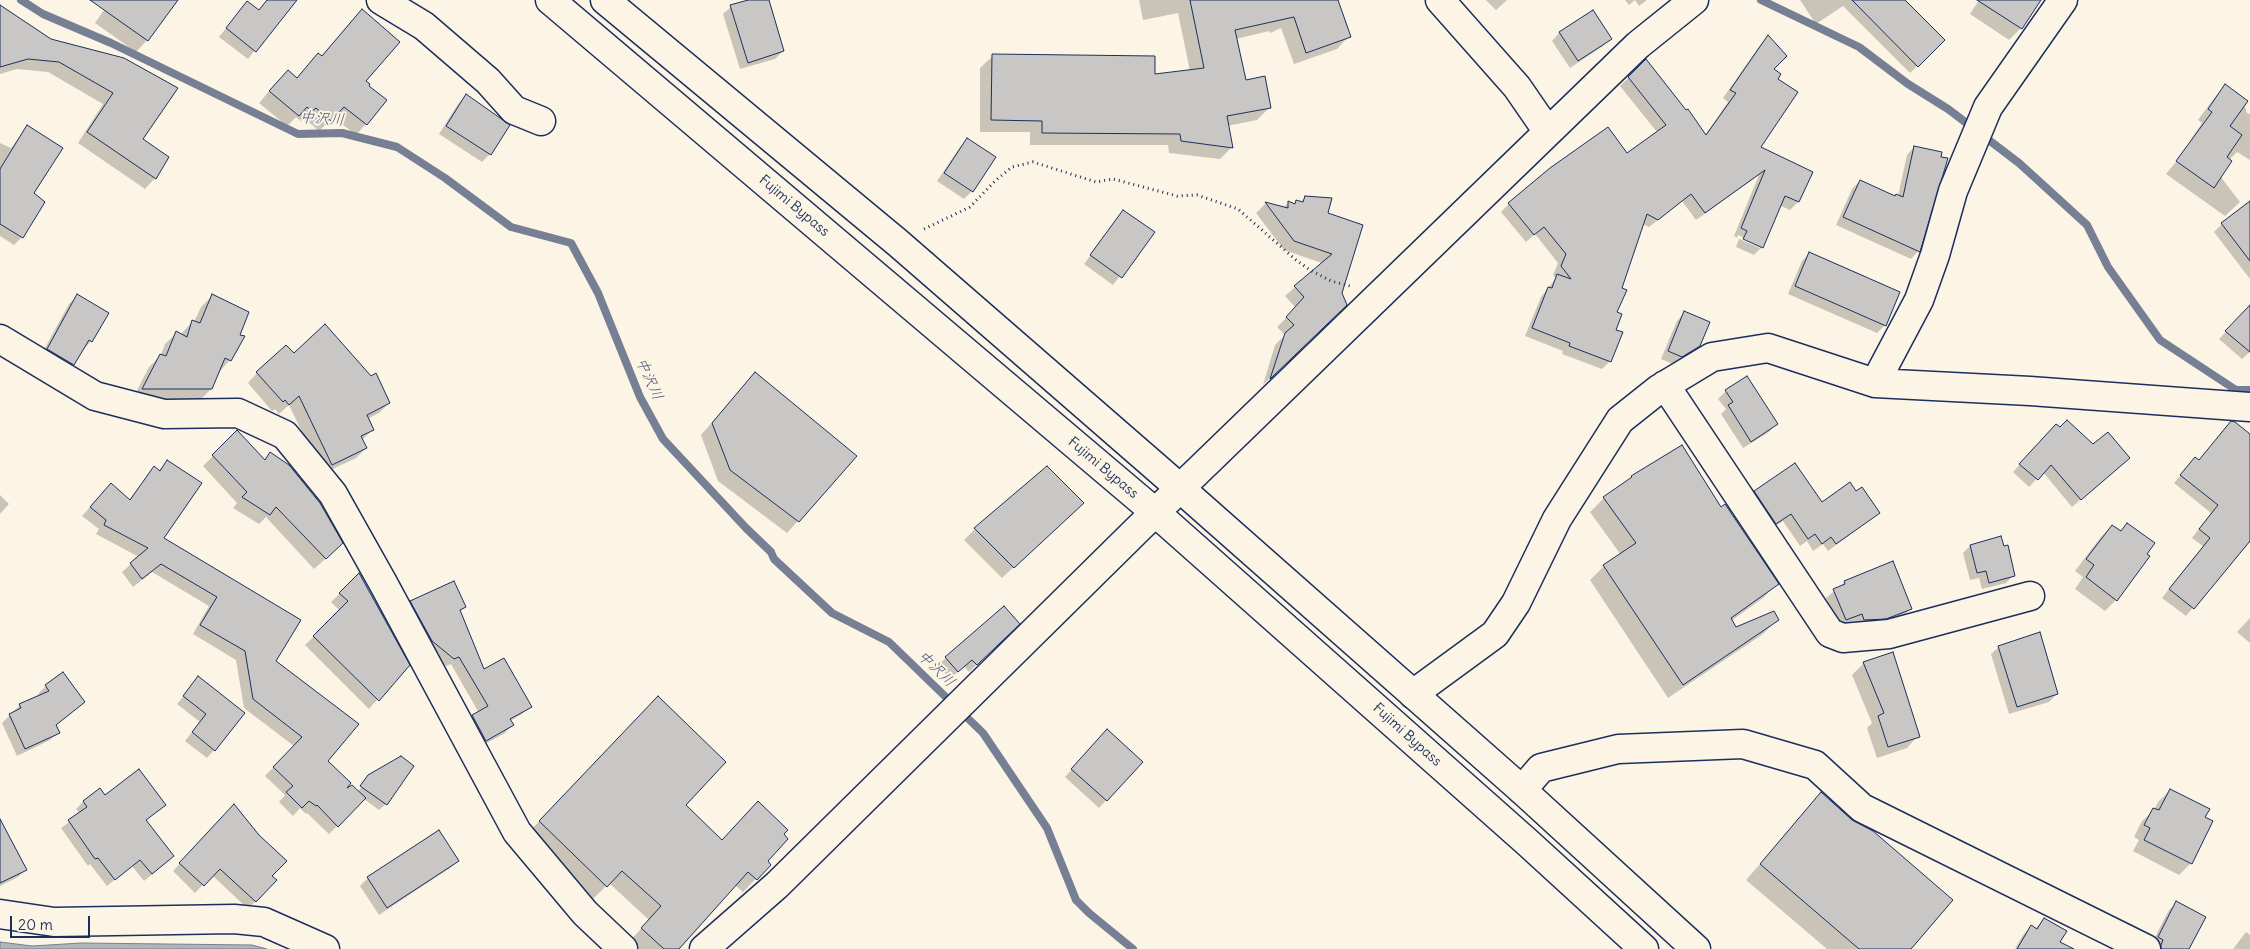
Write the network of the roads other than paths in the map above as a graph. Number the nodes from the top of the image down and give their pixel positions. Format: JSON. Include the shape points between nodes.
{"nodes":[{"id":1,"x":381,"y":0,"type":"edge"},
{"id":2,"x":550,"y":0,"type":"edge"},
{"id":3,"x":605,"y":0,"type":"edge"},
{"id":4,"x":1440,"y":0,"type":"edge"},
{"id":5,"x":1694,"y":0,"type":"edge"},
{"id":6,"x":2063,"y":0,"type":"edge"},
{"id":7,"x":541,"y":121,"type":"dead end"},
{"id":8,"x":1548,"y":132,"type":"junction"},
{"id":9,"x":0,"y":339,"type":"edge"},
{"id":10,"x":1875,"y":383,"type":"junction"},
{"id":11,"x":1665,"y":386,"type":"junction"},
{"id":12,"x":2250,"y":407,"type":"edge"},
{"id":13,"x":1181,"y":490,"type":"junction"},
{"id":14,"x":1156,"y":513,"type":"junction"},
{"id":15,"x":2030,"y":596,"type":"dead end"},
{"id":16,"x":1413,"y":694,"type":"junction"},
{"id":17,"x":1522,"y":790,"type":"junction"},
{"id":18,"x":0,"y":914,"type":"edge"},
{"id":19,"x":325,"y":949,"type":"edge"},
{"id":20,"x":623,"y":949,"type":"edge"},
{"id":21,"x":704,"y":949,"type":"edge"},
{"id":22,"x":1644,"y":949,"type":"edge"},
{"id":23,"x":1696,"y":949,"type":"edge"},
{"id":24,"x":2146,"y":949,"type":"edge"}],
"edges":[{"from":1,"to":7,"type":"main road","via":[[424,26],[488,81],[514,110]]},
{"from":2,"to":14,"type":"main road","name":"Fujimi Bypass"},
{"from":3,"to":13,"type":"main road","via":[[898,244]]},
{"from":4,"to":8,"type":"main road","via":[[1517,87]]},
{"from":5,"to":8,"type":"main road","via":[[1638,46]]},
{"from":6,"to":10,"type":"main road","via":[[1988,107],[1953,190],[1919,300]]},
{"from":8,"to":13,"type":"main road"},
{"from":9,"to":20,"type":"main road","via":[[95,396],[164,414],[238,413],[285,435],[333,494],[517,832],[585,913]]},
{"from":10,"to":11,"type":"main road","via":[[1768,348],[1712,357]]},
{"from":10,"to":12,"type":"main road"},
{"from":11,"to":15,"type":"main road","via":[[1830,633],[1843,638],[1889,634]]},
{"from":11,"to":16,"type":"main road","via":[[1620,420],[1557,519],[1516,603],[1495,634]]},
{"from":13,"to":14,"type":"main road"},
{"from":13,"to":16,"type":"main road"},
{"from":14,"to":21,"type":"main road","via":[[777,885]]},
{"from":14,"to":22,"type":"main road","name":"Fujimi Bypass"},
{"from":16,"to":17,"type":"main road"},
{"from":17,"to":23,"type":"main road"},
{"from":17,"to":24,"type":"main road","via":[[1541,768],[1618,749],[1744,744],[1815,765],[1862,808]]},
{"from":18,"to":19,"type":"main road","via":[[54,922],[234,919],[264,922]]}]}
